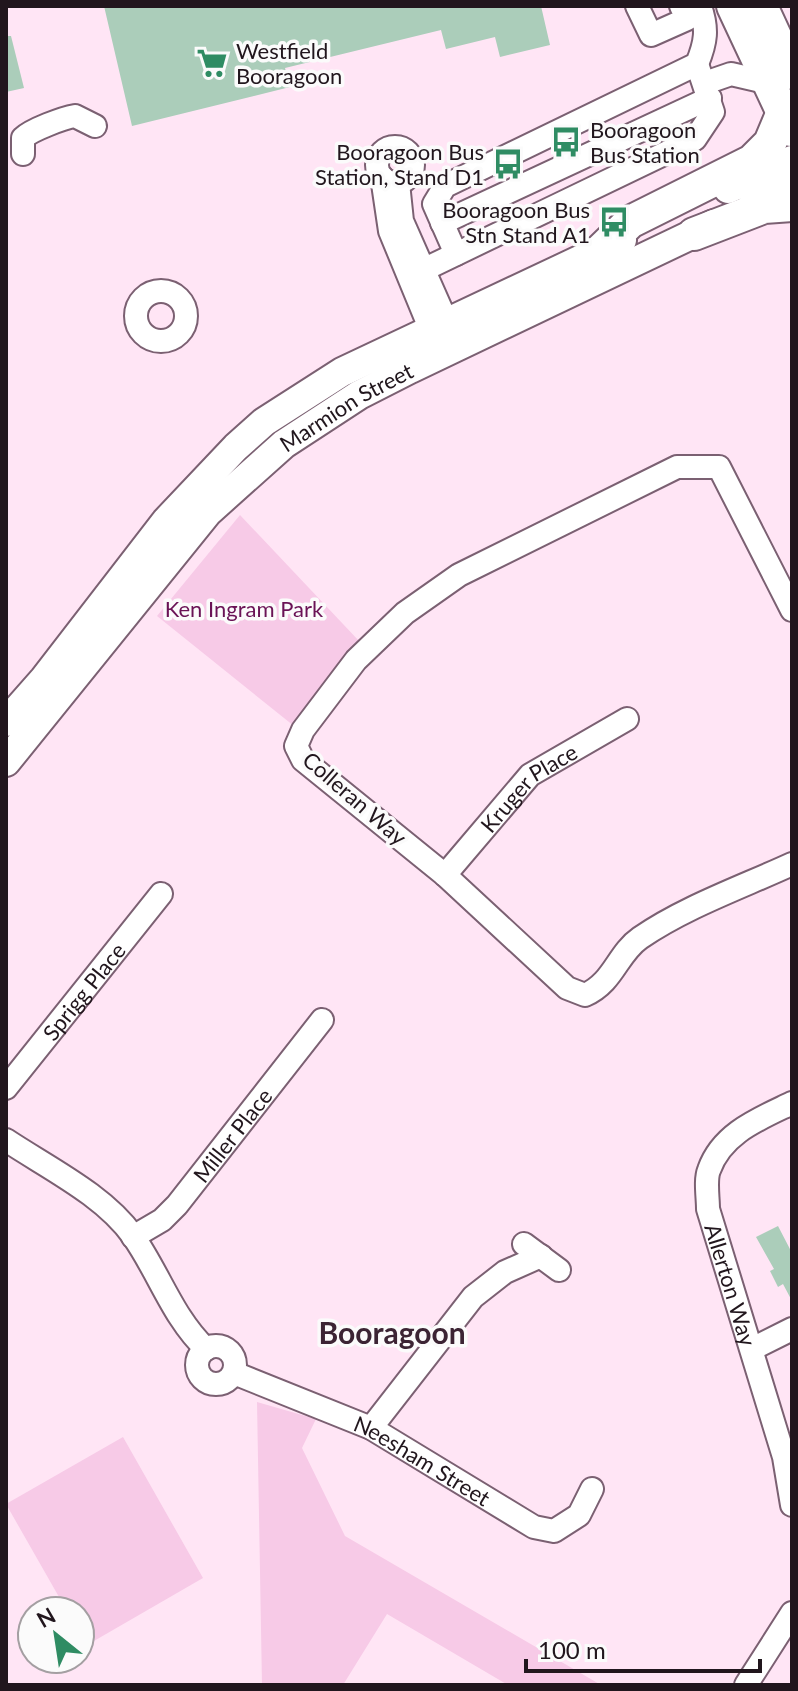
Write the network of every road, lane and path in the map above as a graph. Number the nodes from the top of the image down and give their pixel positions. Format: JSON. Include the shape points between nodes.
{"nodes":[{"id":1,"x":637,"y":6,"type":"edge"},
{"id":2,"x":681,"y":6,"type":"edge"},
{"id":3,"x":700,"y":6,"type":"edge"},
{"id":4,"x":733,"y":6,"type":"edge"},
{"id":5,"x":761,"y":6,"type":"edge"},
{"id":6,"x":781,"y":78,"type":"edge"},
{"id":7,"x":704,"y":82,"type":"junction"},
{"id":8,"x":787,"y":123,"type":"edge"},
{"id":9,"x":95,"y":126,"type":"dead end"},
{"id":10,"x":23,"y":154,"type":"dead end"},
{"id":11,"x":792,"y":160,"type":"edge"},
{"id":12,"x":792,"y":187,"type":"edge"},
{"id":13,"x":792,"y":205,"type":"edge"},
{"id":14,"x":442,"y":223,"type":"junction"},
{"id":15,"x":694,"y":234,"type":"junction"},
{"id":16,"x":601,"y":250,"type":"junction"},
{"id":17,"x":456,"y":254,"type":"junction"},
{"id":18,"x":423,"y":270,"type":"junction"},
{"id":19,"x":440,"y":333,"type":"junction"},
{"id":20,"x":792,"y":610,"type":"edge"},
{"id":21,"x":627,"y":719,"type":"dead end"},
{"id":22,"x":6,"y":722,"type":"edge"},
{"id":23,"x":6,"y":762,"type":"edge"},
{"id":24,"x":792,"y":864,"type":"edge"},
{"id":25,"x":445,"y":875,"type":"junction"},
{"id":26,"x":161,"y":894,"type":"dead end"},
{"id":27,"x":322,"y":1020,"type":"dead end"},
{"id":28,"x":6,"y":1088,"type":"edge"},
{"id":29,"x":792,"y":1103,"type":"edge"},
{"id":30,"x":6,"y":1140,"type":"edge"},
{"id":31,"x":133,"y":1237,"type":"junction"},
{"id":32,"x":541,"y":1257,"type":"dead end"},
{"id":33,"x":792,"y":1329,"type":"edge"},
{"id":34,"x":206,"y":1349,"type":"junction"},
{"id":35,"x":752,"y":1349,"type":"junction"},
{"id":36,"x":234,"y":1373,"type":"junction"},
{"id":37,"x":371,"y":1428,"type":"junction"},
{"id":38,"x":592,"y":1489,"type":"dead end"},
{"id":39,"x":792,"y":1505,"type":"edge"},
{"id":40,"x":792,"y":1613,"type":"edge"},
{"id":41,"x":746,"y":1685,"type":"edge"}],
"edges":[{"from":1,"to":2,"type":"street","via":[[651,35],[687,19]]},
{"from":3,"to":7,"type":"street","via":[[706,25]]},
{"from":4,"to":6,"type":"highway"},
{"from":5,"to":6,"type":"highway"},
{"from":6,"to":7,"type":"street","via":[[731,74]]},
{"from":6,"to":8,"type":"highway"},
{"from":7,"to":14,"type":"street"},
{"from":7,"to":14,"type":"street","via":[[445,186],[434,204]]},
{"from":7,"to":17,"type":"street","via":[[713,112],[695,139]]},
{"from":8,"to":16,"type":"highway","via":[[752,161],[630,222]]},
{"from":9,"to":10,"type":"street","via":[[75,116],[60,119],[23,138]]},
{"from":11,"to":16,"type":"main road","name":"Marmion Street"},
{"from":12,"to":15,"type":"main road","name":"Marmion Street"},
{"from":13,"to":15,"type":"highway","via":[[764,207]]},
{"from":14,"to":17,"type":"street"},
{"from":15,"to":19,"type":"main road","name":"Marmion Street"},
{"from":16,"to":19,"type":"main road","name":"Marmion Street"},
{"from":17,"to":18,"type":"street"},
{"from":18,"to":19,"type":"street"},
{"from":18,"to":19,"type":"street","via":[[390,180],[390,231]]},
{"from":19,"to":22,"type":"main road","name":"Marmion Street","via":[[342,372],[246,437],[201,482]]},
{"from":19,"to":23,"type":"main road","name":"Marmion Street","via":[[240,480],[167,559]]},
{"from":20,"to":25,"type":"street","name":"Colleran Way","via":[[719,467],[677,467],[459,575],[405,613],[356,660],[296,746],[303,760]]},
{"from":21,"to":25,"type":"street","name":"Kruger Place","via":[[530,775]]},
{"from":24,"to":25,"type":"street","name":"Colleran Way","via":[[636,941],[601,988],[585,995],[567,988]]},
{"from":26,"to":28,"type":"street","name":"Sprigg Place"},
{"from":27,"to":31,"type":"street","name":"Miller Place","via":[[177,1205]]},
{"from":29,"to":35,"type":"street","name":"Allerton Way","via":[[728,1139],[708,1171],[708,1209]]},
{"from":30,"to":31,"type":"street","via":[[118,1218]]},
{"from":31,"to":34,"type":"street","via":[[186,1330]]},
{"from":32,"to":37,"type":"street","via":[[505,1272],[473,1297]]},
{"from":33,"to":35,"type":"street"},
{"from":34,"to":36,"type":"street","via":[[229,1350],[236,1363]]},
{"from":34,"to":36,"type":"street","name":"Neesham Street","via":[[197,1368],[205,1381],[219,1384]]},
{"from":35,"to":39,"type":"street","name":"Allerton Way","via":[[784,1457]]},
{"from":36,"to":37,"type":"street","name":"Neesham Street"},
{"from":37,"to":38,"type":"street","name":"Neesham Street","via":[[534,1527],[554,1531],[579,1515]]},
{"from":40,"to":41,"type":"street"}]}
